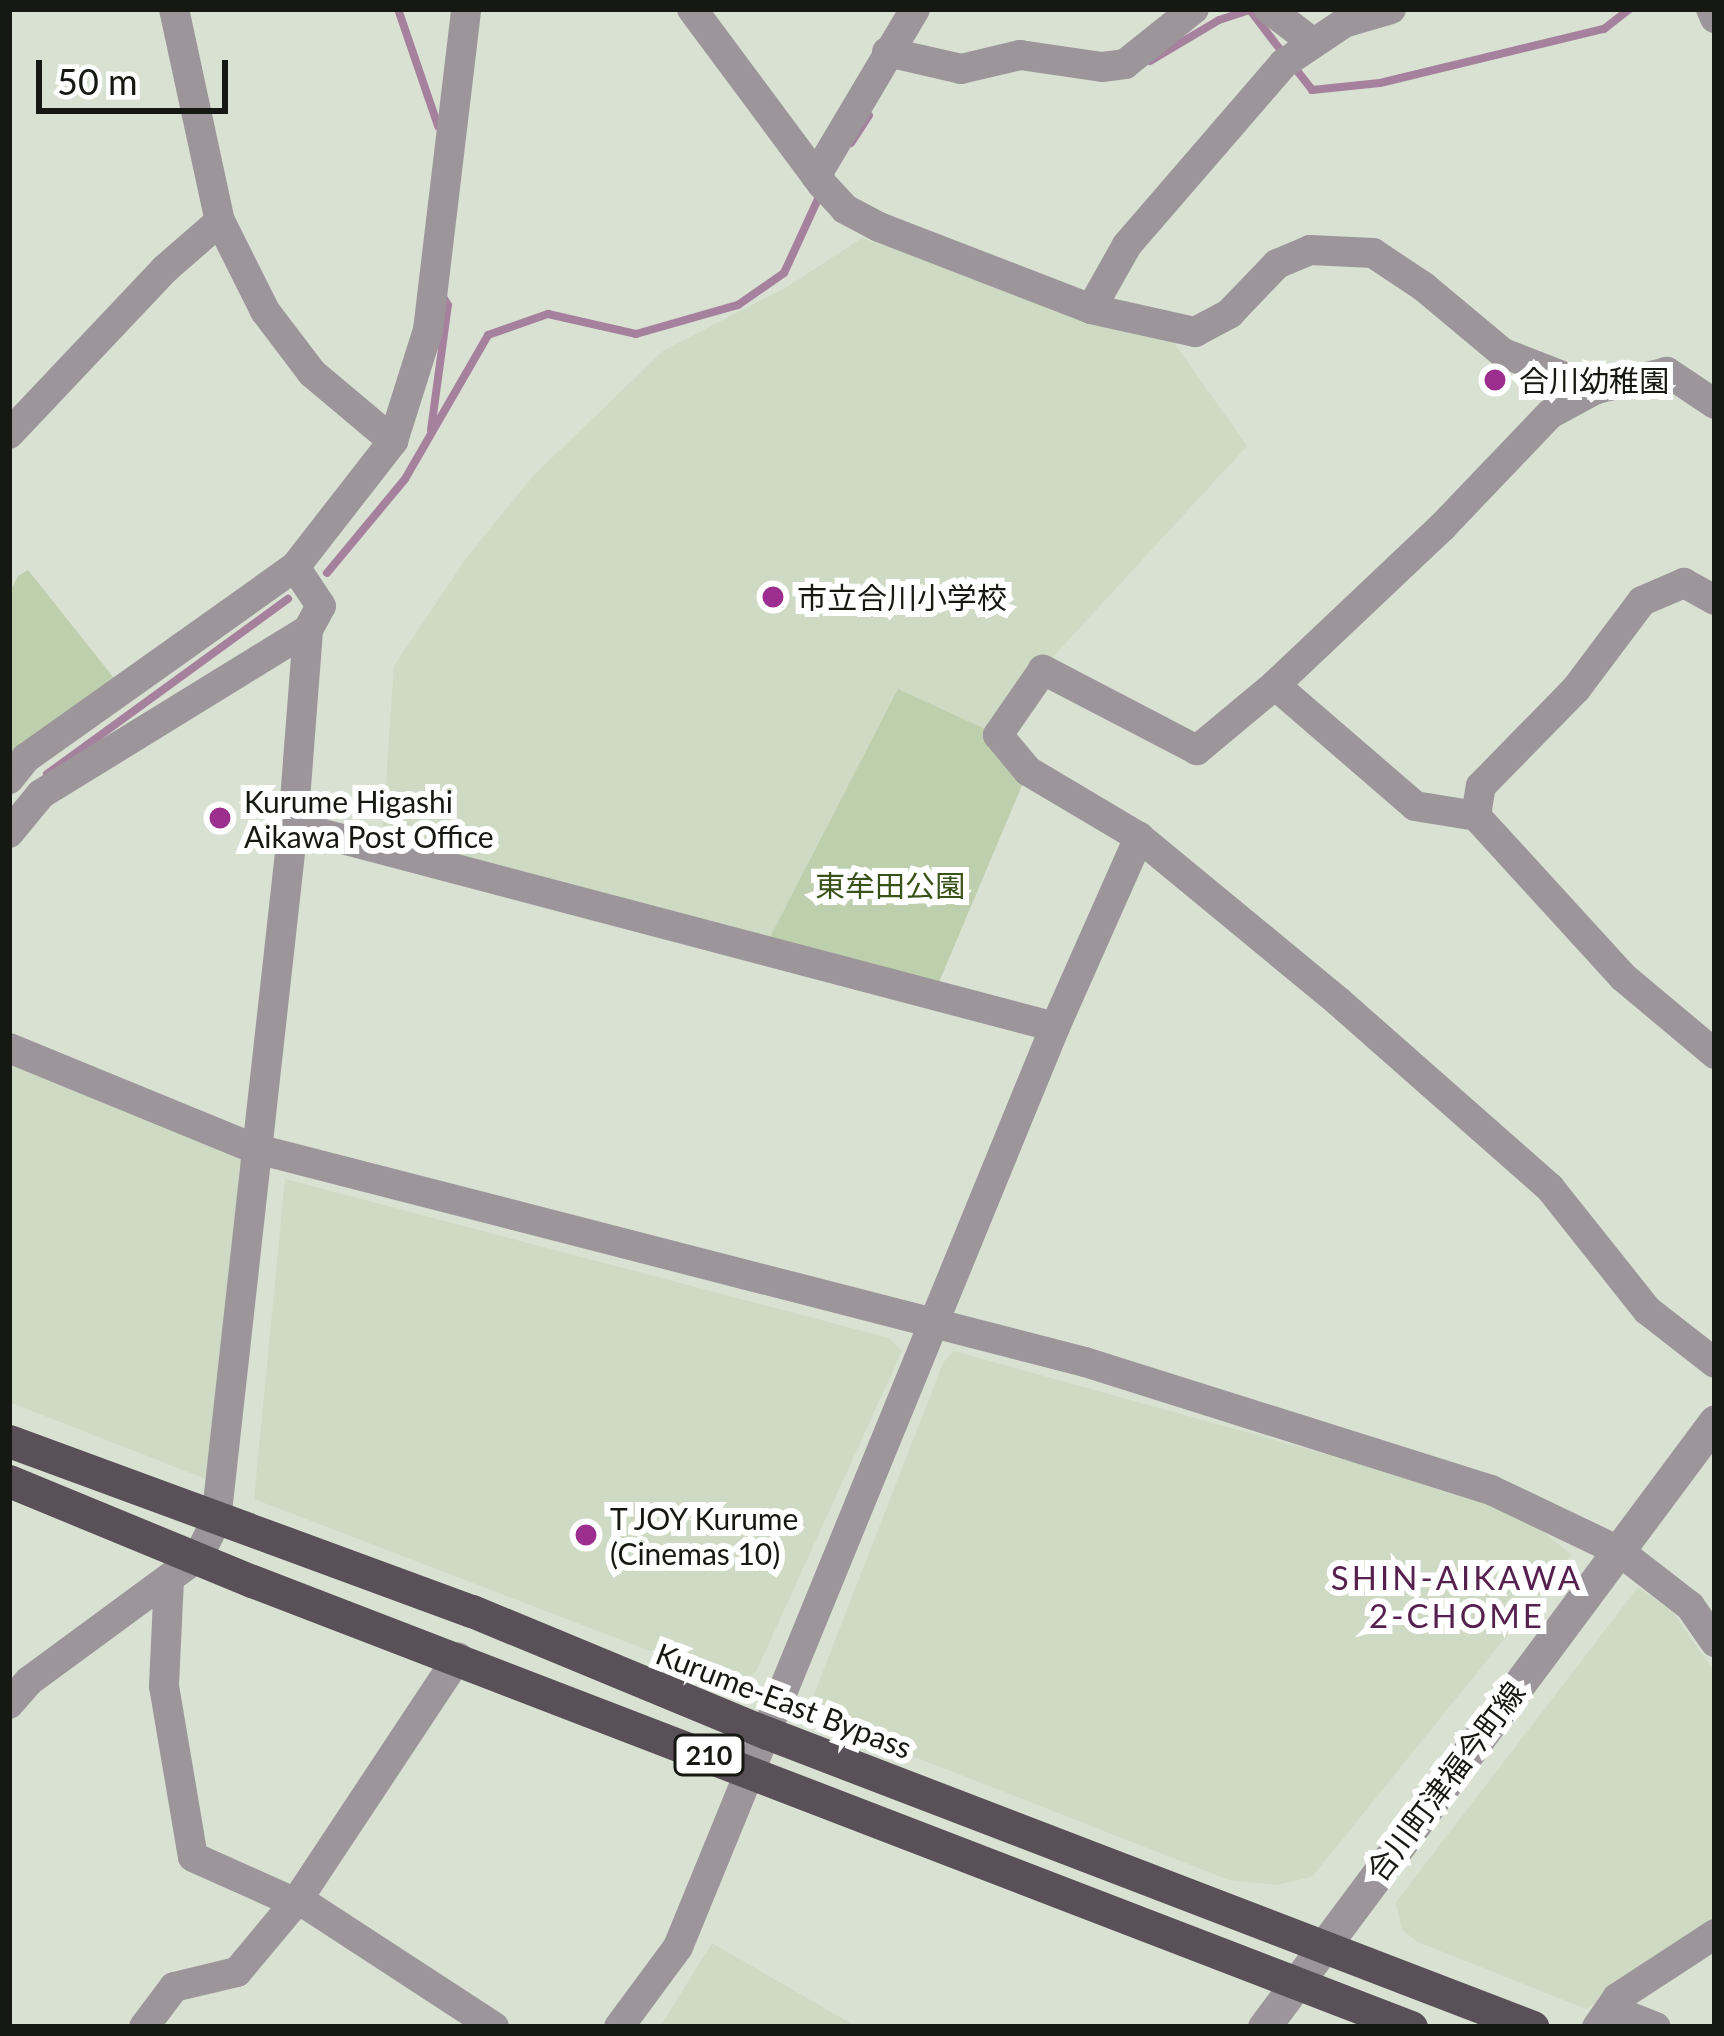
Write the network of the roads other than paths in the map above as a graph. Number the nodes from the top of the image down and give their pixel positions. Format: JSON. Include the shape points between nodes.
{"nodes":[{"id":1,"x":174,"y":9,"type":"edge"},
{"id":2,"x":466,"y":9,"type":"edge"},
{"id":3,"x":692,"y":9,"type":"edge"},
{"id":4,"x":915,"y":9,"type":"edge"},
{"id":5,"x":1195,"y":9,"type":"edge"},
{"id":6,"x":1269,"y":9,"type":"edge"},
{"id":7,"x":1391,"y":9,"type":"edge"},
{"id":8,"x":1711,"y":9,"type":"edge"},
{"id":9,"x":1715,"y":18,"type":"edge"},
{"id":10,"x":1312,"y":42,"type":"junction"},
{"id":11,"x":886,"y":52,"type":"junction"},
{"id":12,"x":825,"y":187,"type":"junction"},
{"id":13,"x":220,"y":221,"type":"junction"},
{"id":14,"x":1091,"y":309,"type":"junction"},
{"id":15,"x":1596,"y":389,"type":"junction"},
{"id":16,"x":1715,"y":404,"type":"edge"},
{"id":17,"x":9,"y":434,"type":"edge"},
{"id":18,"x":393,"y":441,"type":"junction"},
{"id":19,"x":295,"y":566,"type":"junction"},
{"id":20,"x":1715,"y":600,"type":"edge"},
{"id":21,"x":308,"y":631,"type":"junction"},
{"id":22,"x":1275,"y":685,"type":"junction"},
{"id":23,"x":15,"y":763,"type":"edge"},
{"id":24,"x":1476,"y":816,"type":"junction"},
{"id":25,"x":293,"y":826,"type":"junction"},
{"id":26,"x":9,"y":832,"type":"edge"},
{"id":27,"x":1139,"y":836,"type":"junction"},
{"id":28,"x":1055,"y":1027,"type":"junction"},
{"id":29,"x":9,"y":1048,"type":"edge"},
{"id":30,"x":1715,"y":1054,"type":"edge"},
{"id":31,"x":254,"y":1148,"type":"junction"},
{"id":32,"x":933,"y":1321,"type":"junction"},
{"id":33,"x":1715,"y":1363,"type":"edge"},
{"id":34,"x":1715,"y":1421,"type":"edge"},
{"id":35,"x":9,"y":1441,"type":"edge"},
{"id":36,"x":9,"y":1480,"type":"edge"},
{"id":37,"x":216,"y":1521,"type":"junction"},
{"id":38,"x":1618,"y":1551,"type":"junction"},
{"id":39,"x":199,"y":1557,"type":"junction"},
{"id":40,"x":169,"y":1579,"type":"junction"},
{"id":41,"x":1703,"y":1599,"type":"edge"},
{"id":42,"x":1715,"y":1642,"type":"edge"},
{"id":43,"x":458,"y":1657,"type":"junction"},
{"id":44,"x":9,"y":1704,"type":"edge"},
{"id":45,"x":767,"y":1733,"type":"junction"},
{"id":46,"x":752,"y":1772,"type":"junction"},
{"id":47,"x":297,"y":1901,"type":"junction"},
{"id":48,"x":1715,"y":1934,"type":"edge"},
{"id":49,"x":1320,"y":1947,"type":"junction"},
{"id":50,"x":1292,"y":1983,"type":"junction"},
{"id":51,"x":1603,"y":2018,"type":"edge"},
{"id":52,"x":144,"y":2027,"type":"edge"},
{"id":53,"x":494,"y":2027,"type":"edge"},
{"id":54,"x":619,"y":2027,"type":"edge"},
{"id":55,"x":1264,"y":2027,"type":"edge"},
{"id":56,"x":1411,"y":2027,"type":"edge"},
{"id":57,"x":1533,"y":2027,"type":"edge"},
{"id":58,"x":1657,"y":2027,"type":"edge"}],
"edges":[{"from":1,"to":13,"type":"street"},
{"from":2,"to":18,"type":"street","via":[[428,330]]},
{"from":3,"to":12,"type":"street"},
{"from":4,"to":11,"type":"street"},
{"from":5,"to":11,"type":"street","via":[[1125,64],[1020,55],[961,70]]},
{"from":6,"to":10,"type":"street"},
{"from":7,"to":10,"type":"street"},
{"from":8,"to":9,"type":"street"},
{"from":10,"to":14,"type":"street","via":[[1283,64],[1127,245]]},
{"from":11,"to":12,"type":"street"},
{"from":12,"to":14,"type":"street","via":[[879,227]]},
{"from":13,"to":17,"type":"street"},
{"from":13,"to":18,"type":"street","via":[[266,311],[312,374]]},
{"from":14,"to":15,"type":"street","via":[[1195,332],[1230,313],[1276,264],[1310,250],[1373,253],[1503,353]]},
{"from":15,"to":16,"type":"street","via":[[1667,372]]},
{"from":15,"to":22,"type":"street","via":[[1550,414]]},
{"from":18,"to":19,"type":"street"},
{"from":19,"to":21,"type":"street","via":[[321,606]]},
{"from":19,"to":23,"type":"street"},
{"from":20,"to":24,"type":"street","via":[[1684,583],[1642,602],[1576,689],[1481,786]]},
{"from":21,"to":25,"type":"street"},
{"from":21,"to":26,"type":"street","via":[[41,794]]},
{"from":22,"to":24,"type":"street","via":[[1415,806]]},
{"from":22,"to":27,"type":"street","via":[[1197,750],[1043,670],[998,735],[1028,771]]},
{"from":24,"to":30,"type":"street","via":[[1622,977]]},
{"from":25,"to":28,"type":"street"},
{"from":25,"to":31,"type":"street"},
{"from":27,"to":28,"type":"street"},
{"from":27,"to":33,"type":"street","via":[[1550,1188],[1647,1310]]},
{"from":28,"to":32,"type":"street"},
{"from":29,"to":31,"type":"street"},
{"from":31,"to":32,"type":"street"},
{"from":31,"to":37,"type":"street"},
{"from":32,"to":38,"type":"street","via":[[1491,1490]]},
{"from":32,"to":45,"type":"street"},
{"from":34,"to":38,"type":"street","name":"合川町津福今町線"},
{"from":35,"to":37,"type":"highway","name":"Kurume-East Bypass","number":"210"},
{"from":36,"to":39,"type":"highway","number":"210"},
{"from":37,"to":39,"type":"street"},
{"from":37,"to":45,"type":"highway","name":"Kurume-East Bypass","number":"210","via":[[472,1611]]},
{"from":38,"to":41,"type":"street"},
{"from":38,"to":49,"type":"street","name":"合川町津福今町線"},
{"from":39,"to":40,"type":"street"},
{"from":39,"to":43,"type":"highway","number":"210"},
{"from":40,"to":44,"type":"street"},
{"from":40,"to":47,"type":"street","via":[[164,1686],[193,1857]]},
{"from":41,"to":42,"type":"street"},
{"from":43,"to":46,"type":"highway","number":"210"},
{"from":43,"to":47,"type":"street"},
{"from":45,"to":46,"type":"street"},
{"from":45,"to":49,"type":"highway","name":"Kurume-East Bypass","number":"210"},
{"from":46,"to":50,"type":"highway","number":"210"},
{"from":46,"to":54,"type":"street","via":[[678,1947]]},
{"from":47,"to":52,"type":"street","via":[[237,1972],[174,1987]]},
{"from":47,"to":53,"type":"street"},
{"from":48,"to":51,"type":"street","via":[[1617,1999]]},
{"from":49,"to":50,"type":"street","name":"合川町津福今町線"},
{"from":49,"to":57,"type":"highway","name":"Kurume-East Bypass","number":"210"},
{"from":50,"to":55,"type":"street","name":"合川町津福今町線"},
{"from":50,"to":56,"type":"highway","number":"210"},
{"from":51,"to":58,"type":"street"}]}
